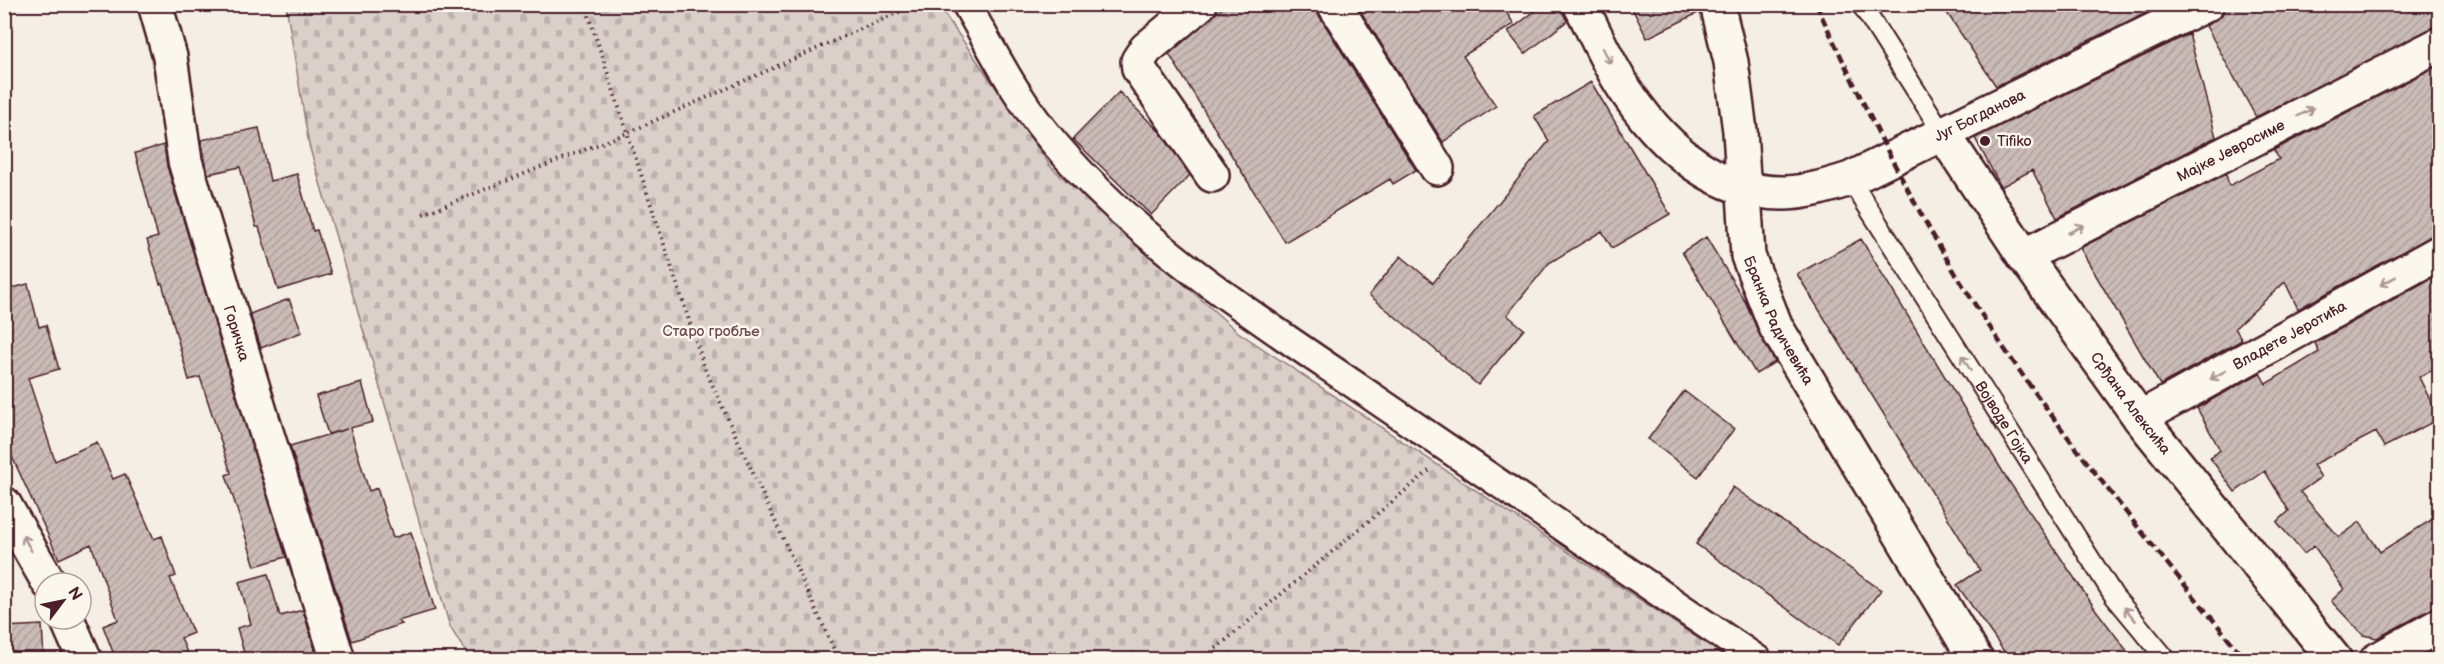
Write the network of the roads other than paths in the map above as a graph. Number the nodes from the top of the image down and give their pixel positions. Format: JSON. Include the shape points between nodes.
{"nodes":[{"id":1,"x":155,"y":4,"type":"edge"},
{"id":2,"x":966,"y":4,"type":"edge"},
{"id":3,"x":1200,"y":4,"type":"edge"},
{"id":4,"x":1334,"y":4,"type":"edge"},
{"id":5,"x":1580,"y":4,"type":"edge"},
{"id":6,"x":1717,"y":4,"type":"edge"},
{"id":7,"x":1861,"y":4,"type":"edge"},
{"id":8,"x":2207,"y":4,"type":"edge"},
{"id":9,"x":2439,"y":44,"type":"edge"},
{"id":10,"x":1944,"y":135,"type":"junction"},
{"id":11,"x":1437,"y":168,"type":"dead end"},
{"id":12,"x":1212,"y":175,"type":"dead end"},
{"id":13,"x":1850,"y":179,"type":"junction"},
{"id":14,"x":1744,"y":189,"type":"junction"},
{"id":15,"x":2439,"y":252,"type":"edge"},
{"id":16,"x":2024,"y":256,"type":"junction"},
{"id":17,"x":2140,"y":418,"type":"junction"},
{"id":18,"x":4,"y":504,"type":"edge"},
{"id":19,"x":42,"y":571,"type":"edge"},
{"id":20,"x":2439,"y":625,"type":"edge"},
{"id":21,"x":72,"y":631,"type":"edge"},
{"id":22,"x":85,"y":660,"type":"edge"},
{"id":23,"x":338,"y":660,"type":"edge"},
{"id":24,"x":1758,"y":660,"type":"edge"},
{"id":25,"x":1976,"y":660,"type":"edge"},
{"id":26,"x":2167,"y":660,"type":"edge"},
{"id":27,"x":2336,"y":660,"type":"edge"},
{"id":28,"x":2377,"y":660,"type":"edge"}],
"edges":[{"from":1,"to":23,"type":"street","name":"Горичка","via":[[170,57],[185,161]]},
{"from":2,"to":24,"type":"street","via":[[1026,108],[1056,146],[1104,195],[1200,276]]},
{"from":3,"to":12,"type":"street","via":[[1146,49],[1138,61],[1139,69]]},
{"from":4,"to":11,"type":"street"},
{"from":5,"to":14,"type":"street","one_way":true,"via":[[1629,97],[1661,135],[1698,169]]},
{"from":6,"to":14,"type":"street","via":[[1731,62]]},
{"from":7,"to":10,"type":"lane"},
{"from":8,"to":10,"type":"street","name":"Југ Богданова"},
{"from":16,"to":9,"type":"street","name":"Мајке Јевросиме","one_way":true},
{"from":10,"to":13,"type":"street","name":"Југ Богданова"},
{"from":10,"to":16,"type":"street","name":"Срђана Алексића"},
{"from":13,"to":14,"type":"street","name":"Југ Богданова","via":[[1817,189],[1783,193]]},
{"from":26,"to":13,"type":"lane","name":"Војводе Гојка","one_way":true,"via":[[2114,596]]},
{"from":14,"to":25,"type":"street","name":"Бранка Радичевића","via":[[1748,256],[1776,327]]},
{"from":15,"to":17,"type":"street","name":"Владете Јеротића","one_way":true},
{"from":16,"to":17,"type":"street","name":"Срђана Алексића"},
{"from":17,"to":27,"type":"street","name":"Срђана Алексића"},
{"from":19,"to":18,"type":"street","one_way":true},
{"from":20,"to":28,"type":"street"},
{"from":21,"to":22,"type":"street"}]}
